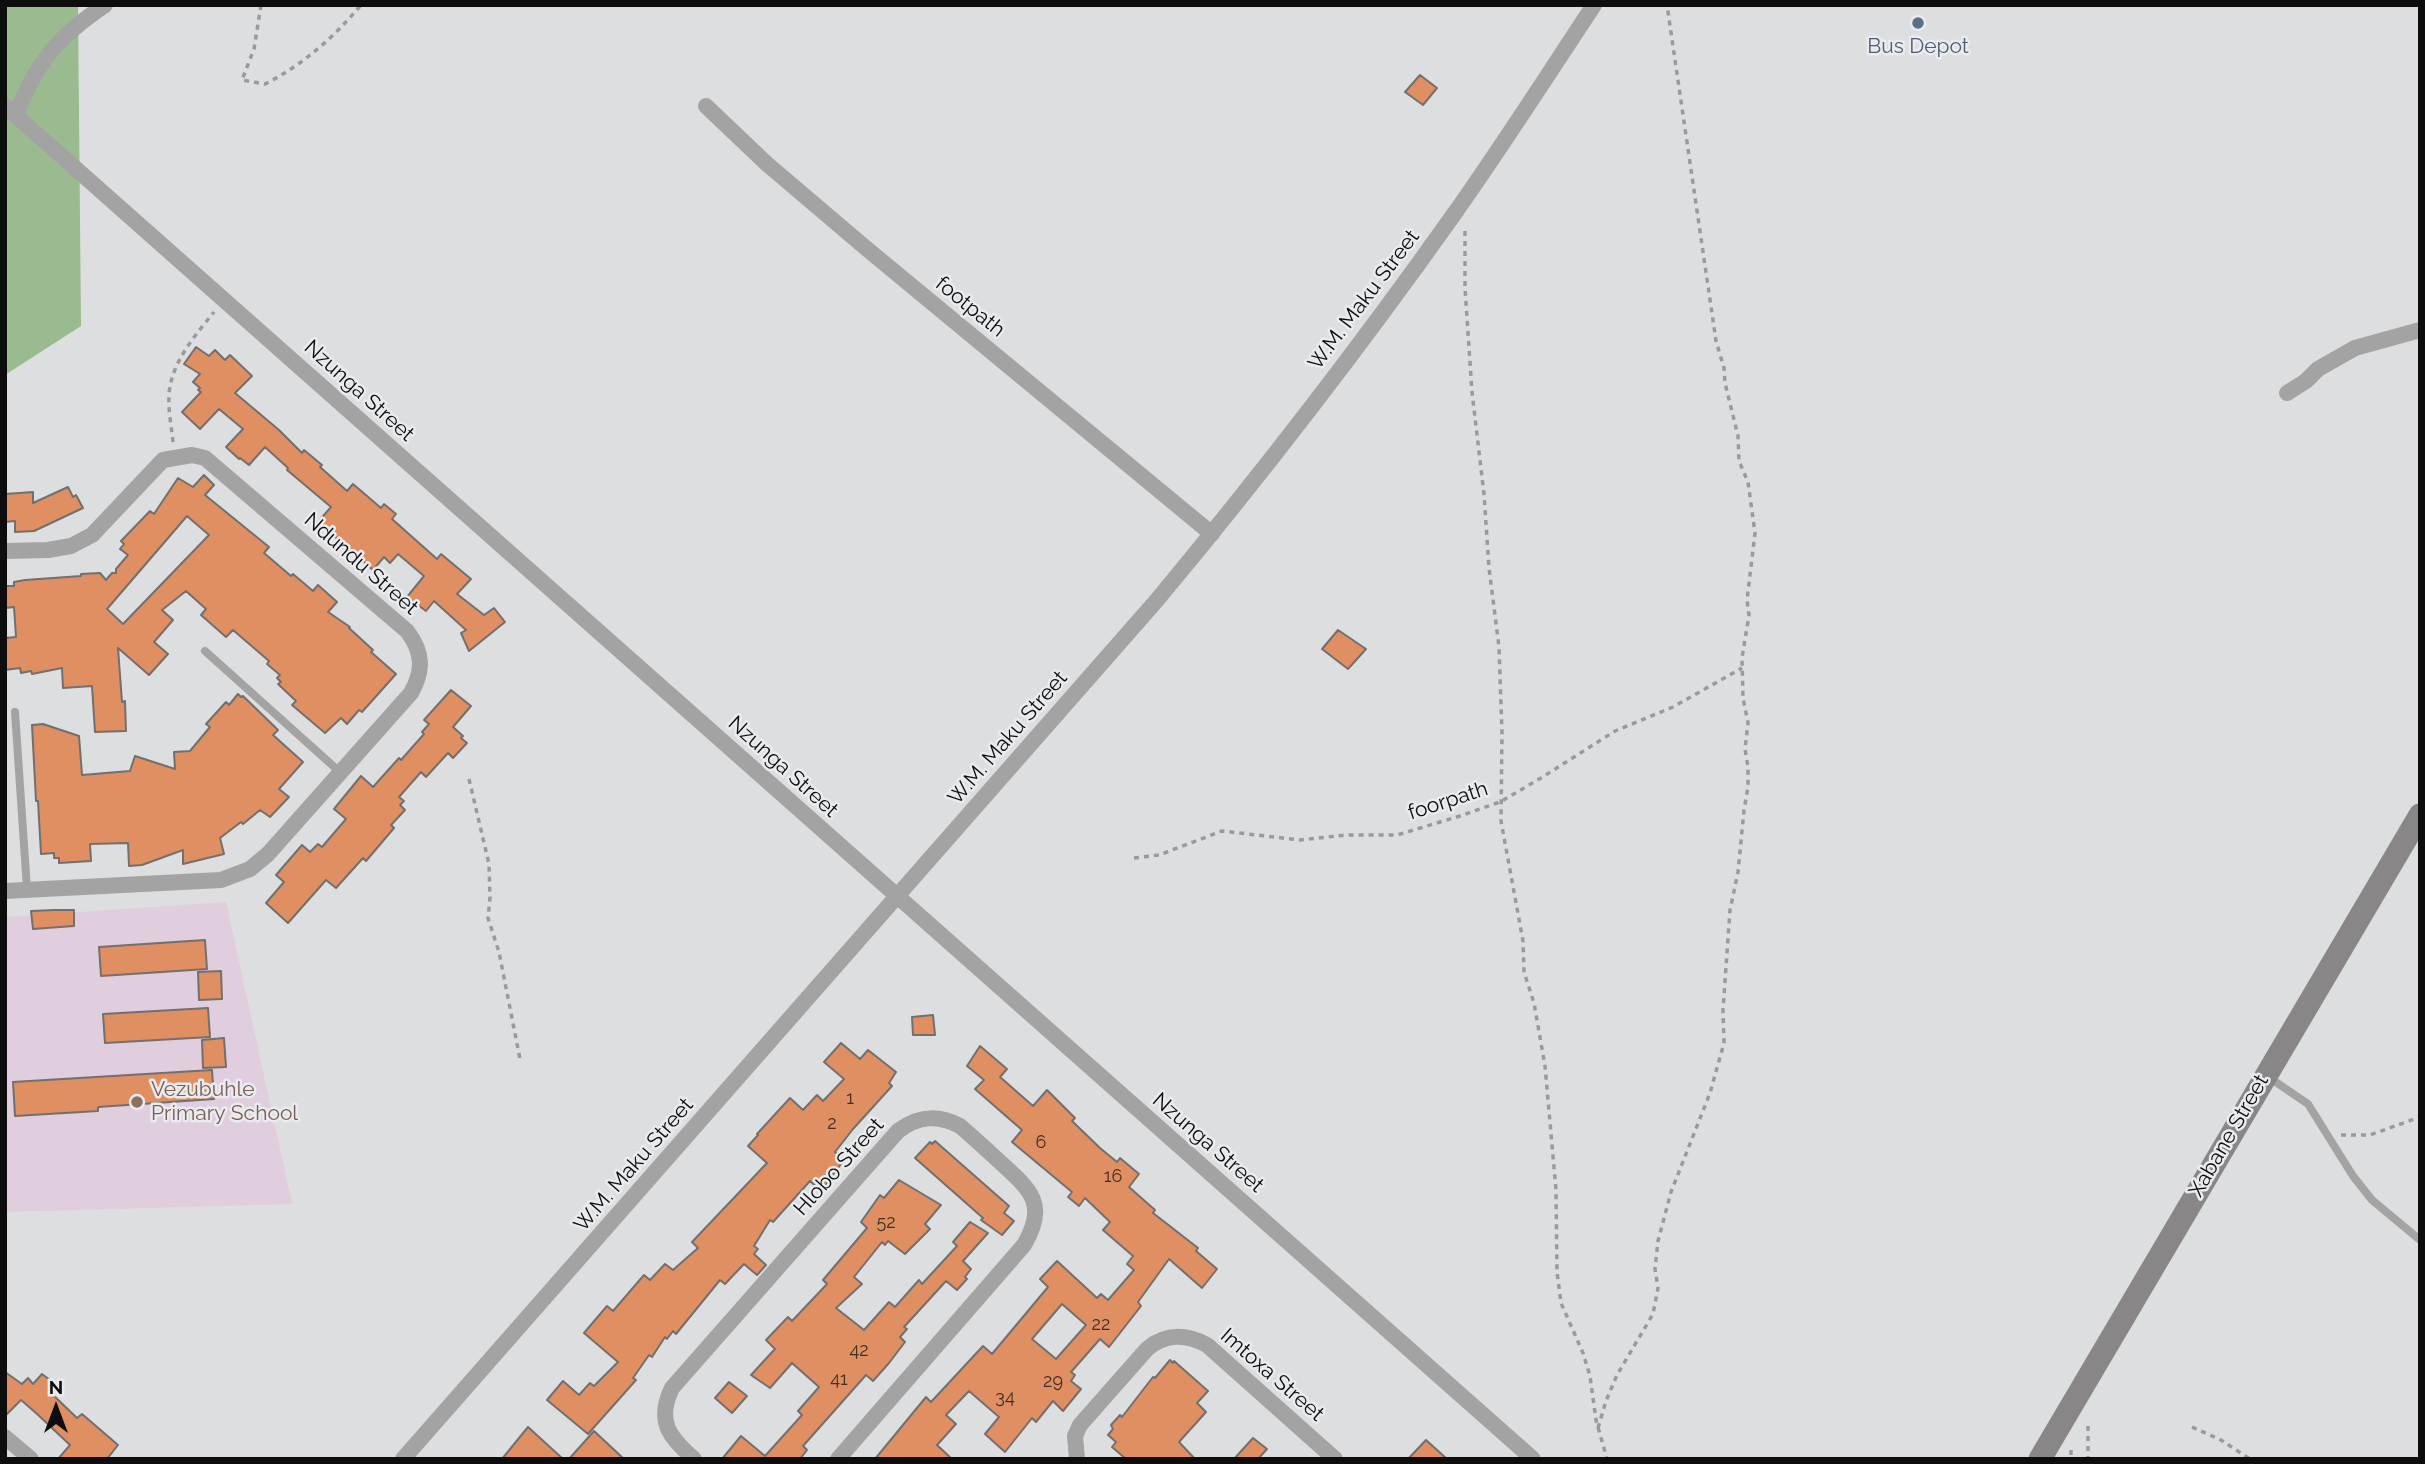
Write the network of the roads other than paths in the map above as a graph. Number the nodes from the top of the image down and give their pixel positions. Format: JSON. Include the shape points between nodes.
{"nodes":[{"id":1,"x":105,"y":5,"type":"edge"},
{"id":2,"x":1594,"y":5,"type":"edge"},
{"id":3,"x":706,"y":106,"type":"dead end"},
{"id":4,"x":11,"y":111,"type":"edge"},
{"id":5,"x":2420,"y":330,"type":"edge"},
{"id":6,"x":2287,"y":393,"type":"dead end"},
{"id":7,"x":1212,"y":534,"type":"junction"},
{"id":8,"x":5,"y":551,"type":"edge"},
{"id":9,"x":205,"y":650,"type":"dead end"},
{"id":10,"x":15,"y":712,"type":"dead end"},
{"id":11,"x":341,"y":773,"type":"junction"},
{"id":12,"x":2420,"y":815,"type":"edge"},
{"id":13,"x":27,"y":889,"type":"junction"},
{"id":14,"x":5,"y":891,"type":"edge"},
{"id":15,"x":897,"y":896,"type":"junction"},
{"id":16,"x":2265,"y":1075,"type":"junction"},
{"id":17,"x":2420,"y":1240,"type":"edge"},
{"id":18,"x":5,"y":1437,"type":"edge"},
{"id":19,"x":30,"y":1459,"type":"edge"},
{"id":20,"x":403,"y":1459,"type":"edge"},
{"id":21,"x":694,"y":1459,"type":"edge"},
{"id":22,"x":838,"y":1459,"type":"edge"},
{"id":23,"x":1077,"y":1459,"type":"edge"},
{"id":24,"x":1335,"y":1459,"type":"edge"},
{"id":25,"x":1533,"y":1459,"type":"edge"},
{"id":26,"x":2040,"y":1459,"type":"edge"}],
"edges":[{"from":1,"to":4,"type":"street","via":[[65,34]]},
{"from":2,"to":7,"type":"street","name":"W.M. Maku Street","via":[[1383,312]]},
{"from":3,"to":7,"type":"street","name":"footpath","via":[[867,249]]},
{"from":4,"to":15,"type":"street","name":"Nzunga Street"},
{"from":5,"to":6,"type":"street","via":[[2355,348]]},
{"from":7,"to":15,"type":"street","name":"W.M. Maku Street"},
{"from":8,"to":11,"type":"street","name":"Ndundu Street","via":[[71,546],[92,535],[163,460],[192,455],[205,458],[417,643],[421,670],[411,693]]},
{"from":9,"to":11,"type":"lane"},
{"from":10,"to":13,"type":"lane"},
{"from":11,"to":13,"type":"street","name":"Ndundu Street","via":[[268,854],[250,869],[221,880]]},
{"from":12,"to":16,"type":"street","name":"Xabane Street"},
{"from":13,"to":14,"type":"street","name":"Ndundu Street"},
{"from":15,"to":20,"type":"street","name":"W.M. Maku Street"},
{"from":15,"to":25,"type":"street","name":"Nzunga Street"},
{"from":16,"to":17,"type":"lane","via":[[2308,1104],[2372,1200]]},
{"from":16,"to":26,"type":"street","name":"Xabane Street"},
{"from":18,"to":19,"type":"street"},
{"from":21,"to":22,"type":"street","name":"Hlobo Street","via":[[666,1424],[666,1401],[672,1388],[898,1131],[922,1118],[948,1119],[1028,1188],[1035,1222],[1024,1245]]},
{"from":23,"to":24,"type":"street","name":"Imtoxa Street","via":[[1075,1436],[1086,1416],[1156,1341],[1183,1336],[1207,1345]]}]}
